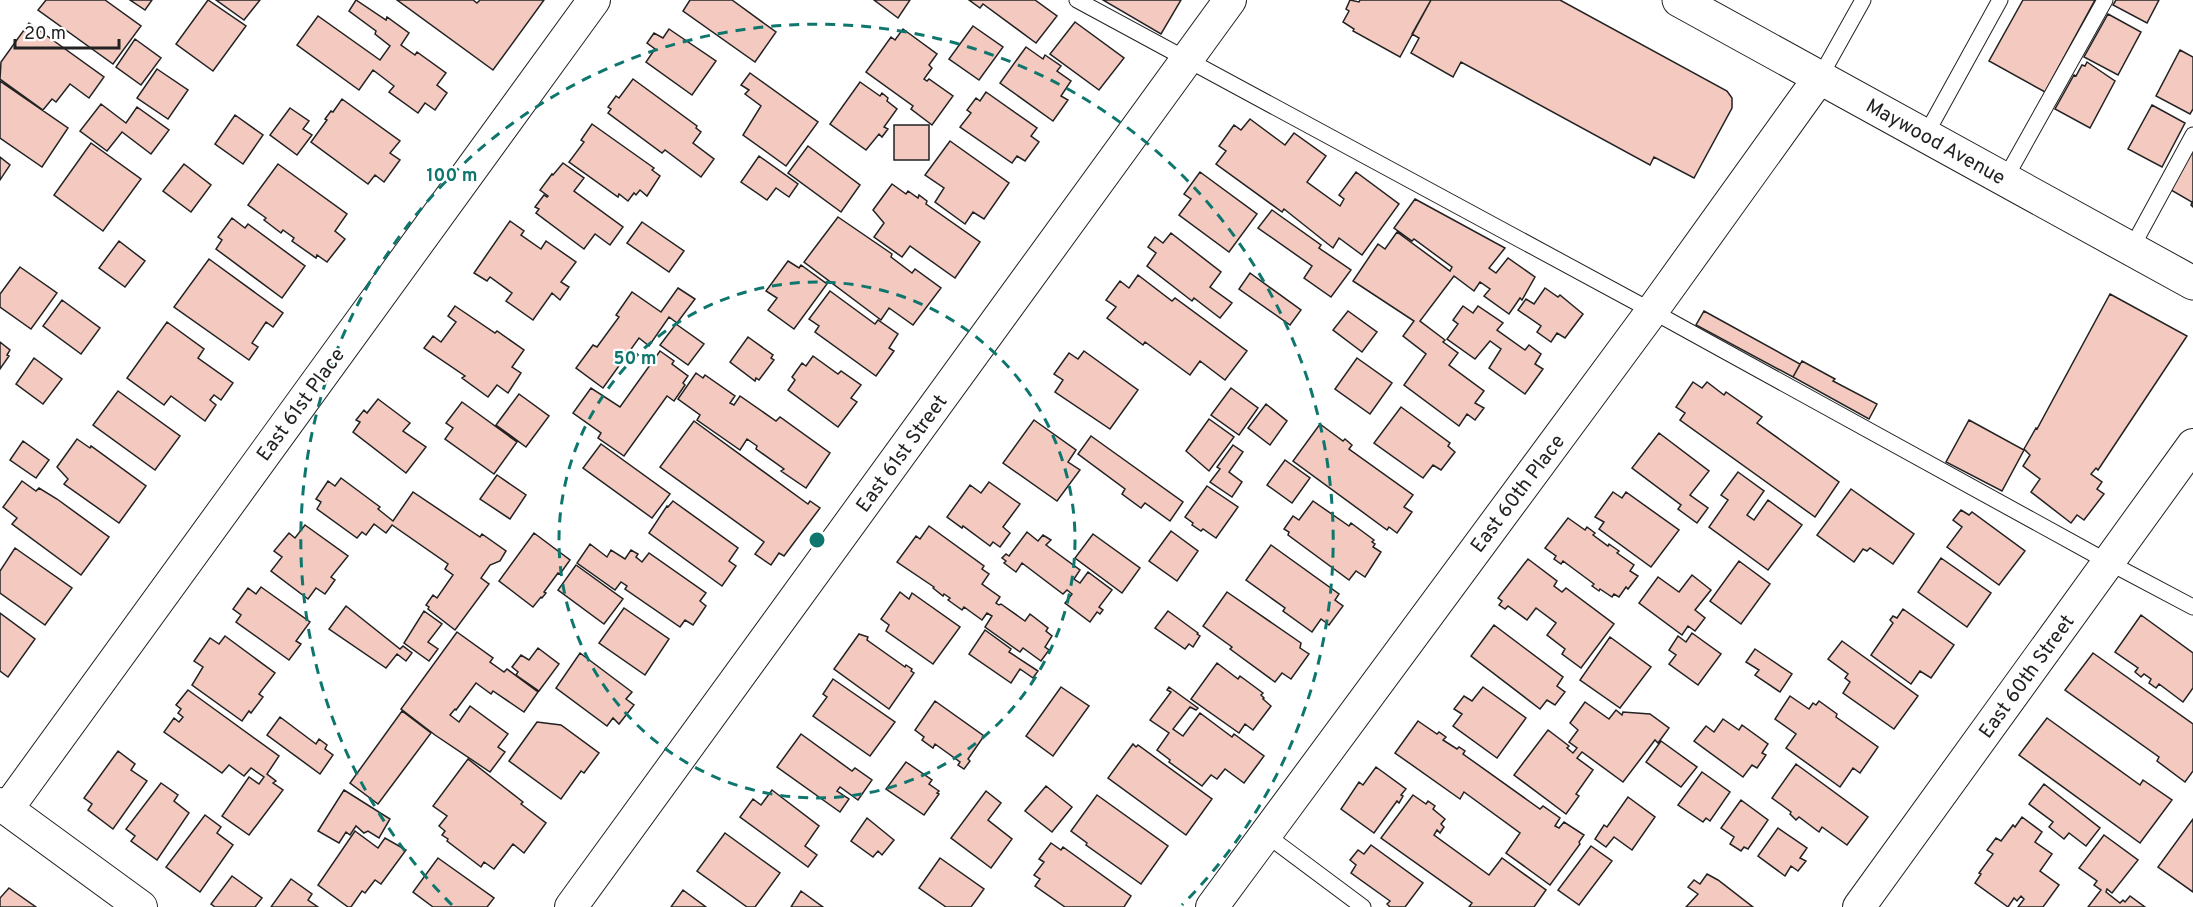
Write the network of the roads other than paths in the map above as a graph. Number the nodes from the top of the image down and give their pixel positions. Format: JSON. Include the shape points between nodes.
{"nodes":[{"id":1,"x":594,"y":0,"type":"edge"},
{"id":2,"x":1077,"y":0,"type":"edge"},
{"id":3,"x":1230,"y":0,"type":"edge"},
{"id":4,"x":1679,"y":0,"type":"edge"},
{"id":5,"x":1863,"y":0,"type":"edge"},
{"id":6,"x":2000,"y":0,"type":"edge"},
{"id":7,"x":2105,"y":0,"type":"edge"},
{"id":8,"x":1188,"y":59,"type":"junction"},
{"id":9,"x":1820,"y":77,"type":"junction"},
{"id":10,"x":2193,"y":135,"type":"edge"},
{"id":11,"x":1925,"y":136,"type":"junction"},
{"id":12,"x":2005,"y":179,"type":"junction"},
{"id":13,"x":2131,"y":249,"type":"junction"},
{"id":14,"x":2193,"y":283,"type":"edge"},
{"id":15,"x":1652,"y":311,"type":"junction"},
{"id":16,"x":2193,"y":445,"type":"edge"},
{"id":17,"x":2108,"y":562,"type":"junction"},
{"id":18,"x":2193,"y":607,"type":"edge"},
{"id":19,"x":4,"y":806,"type":"edge"},
{"id":20,"x":1265,"y":834,"type":"junction"},
{"id":21,"x":1874,"y":902,"type":"edge"},
{"id":22,"x":141,"y":907,"type":"edge"},
{"id":23,"x":572,"y":907,"type":"edge"},
{"id":24,"x":1212,"y":907,"type":"edge"},
{"id":25,"x":1364,"y":907,"type":"edge"}],
"edges":[{"from":1,"to":19,"type":"street","name":"East 61st Place"},
{"from":2,"to":8,"type":"lane"},
{"from":3,"to":8,"type":"street","name":"East 61st Street"},
{"from":4,"to":9,"type":"street","name":"Maywood Avenue"},
{"from":5,"to":9,"type":"lane"},
{"from":6,"to":11,"type":"lane"},
{"from":7,"to":12,"type":"lane"},
{"from":8,"to":15,"type":"lane"},
{"from":8,"to":23,"type":"street","name":"East 61st Street"},
{"from":9,"to":11,"type":"street","name":"Maywood Avenue"},
{"from":9,"to":15,"type":"street","name":"East 60th Place"},
{"from":10,"to":13,"type":"lane"},
{"from":11,"to":12,"type":"street","name":"Maywood Avenue"},
{"from":12,"to":13,"type":"street","name":"Maywood Avenue"},
{"from":13,"to":14,"type":"street","name":"Maywood Avenue"},
{"from":15,"to":17,"type":"lane"},
{"from":15,"to":20,"type":"street","name":"East 60th Place"},
{"from":16,"to":17,"type":"street","name":"East 60th Street"},
{"from":17,"to":18,"type":"lane"},
{"from":17,"to":21,"type":"street","name":"East 60th Street"},
{"from":19,"to":22,"type":"street"},
{"from":20,"to":24,"type":"street","name":"East 60th Place"},
{"from":20,"to":25,"type":"lane"}]}
